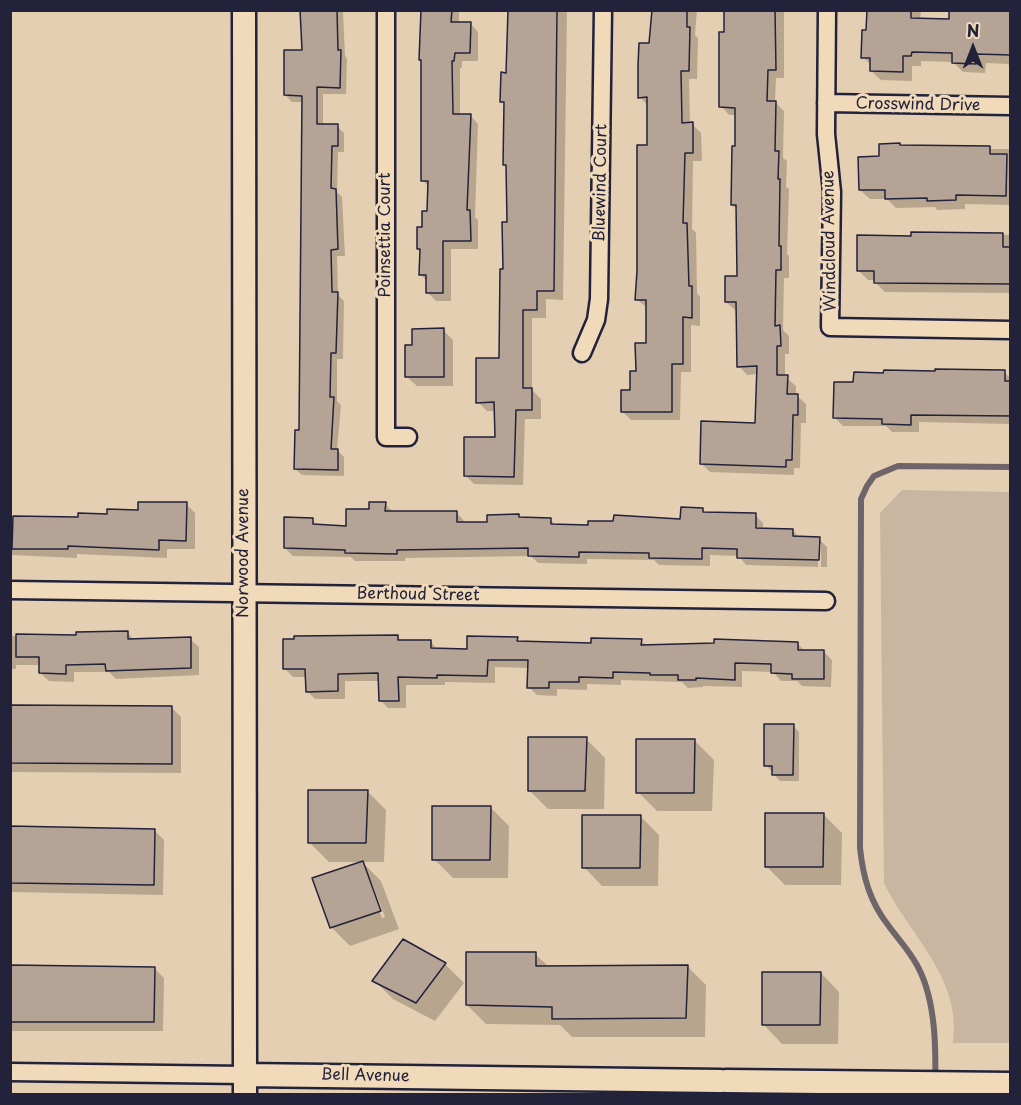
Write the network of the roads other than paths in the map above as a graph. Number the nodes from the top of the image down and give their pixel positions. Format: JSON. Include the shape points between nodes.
{"nodes":[{"id":1,"x":244,"y":10,"type":"edge"},
{"id":2,"x":386,"y":10,"type":"edge"},
{"id":3,"x":603,"y":10,"type":"edge"},
{"id":4,"x":827,"y":10,"type":"edge"},
{"id":5,"x":826,"y":104,"type":"junction"},
{"id":6,"x":1011,"y":106,"type":"edge"},
{"id":7,"x":1011,"y":330,"type":"edge"},
{"id":8,"x":582,"y":353,"type":"dead end"},
{"id":9,"x":408,"y":437,"type":"dead end"},
{"id":10,"x":10,"y":590,"type":"edge"},
{"id":11,"x":244,"y":593,"type":"junction"},
{"id":12,"x":826,"y":601,"type":"dead end"},
{"id":13,"x":10,"y":1071,"type":"edge"},
{"id":14,"x":1011,"y":1084,"type":"edge"},
{"id":15,"x":245,"y":1085,"type":"edge"}],
"edges":[{"from":1,"to":11,"type":"main road","name":"Norwood Avenue"},
{"from":2,"to":9,"type":"street","name":"Poinsettia Court","via":[[386,437]]},
{"from":3,"to":8,"type":"street","name":"Bluewind Court","via":[[599,299],[596,321]]},
{"from":4,"to":5,"type":"street","name":"Windcloud Avenue"},
{"from":5,"to":6,"type":"street","name":"Crosswind Drive"},
{"from":5,"to":7,"type":"street","name":"Windcloud Avenue","via":[[832,192],[830,327]]},
{"from":10,"to":11,"type":"street","name":"Berthoud Street"},
{"from":11,"to":12,"type":"street","name":"Berthoud Street"},
{"from":11,"to":15,"type":"main road","name":"Norwood Avenue"},
{"from":13,"to":15,"type":"street","name":"Bell Avenue"},
{"from":14,"to":15,"type":"main road","name":"Bell Avenue","via":[[723,1081]]}]}
